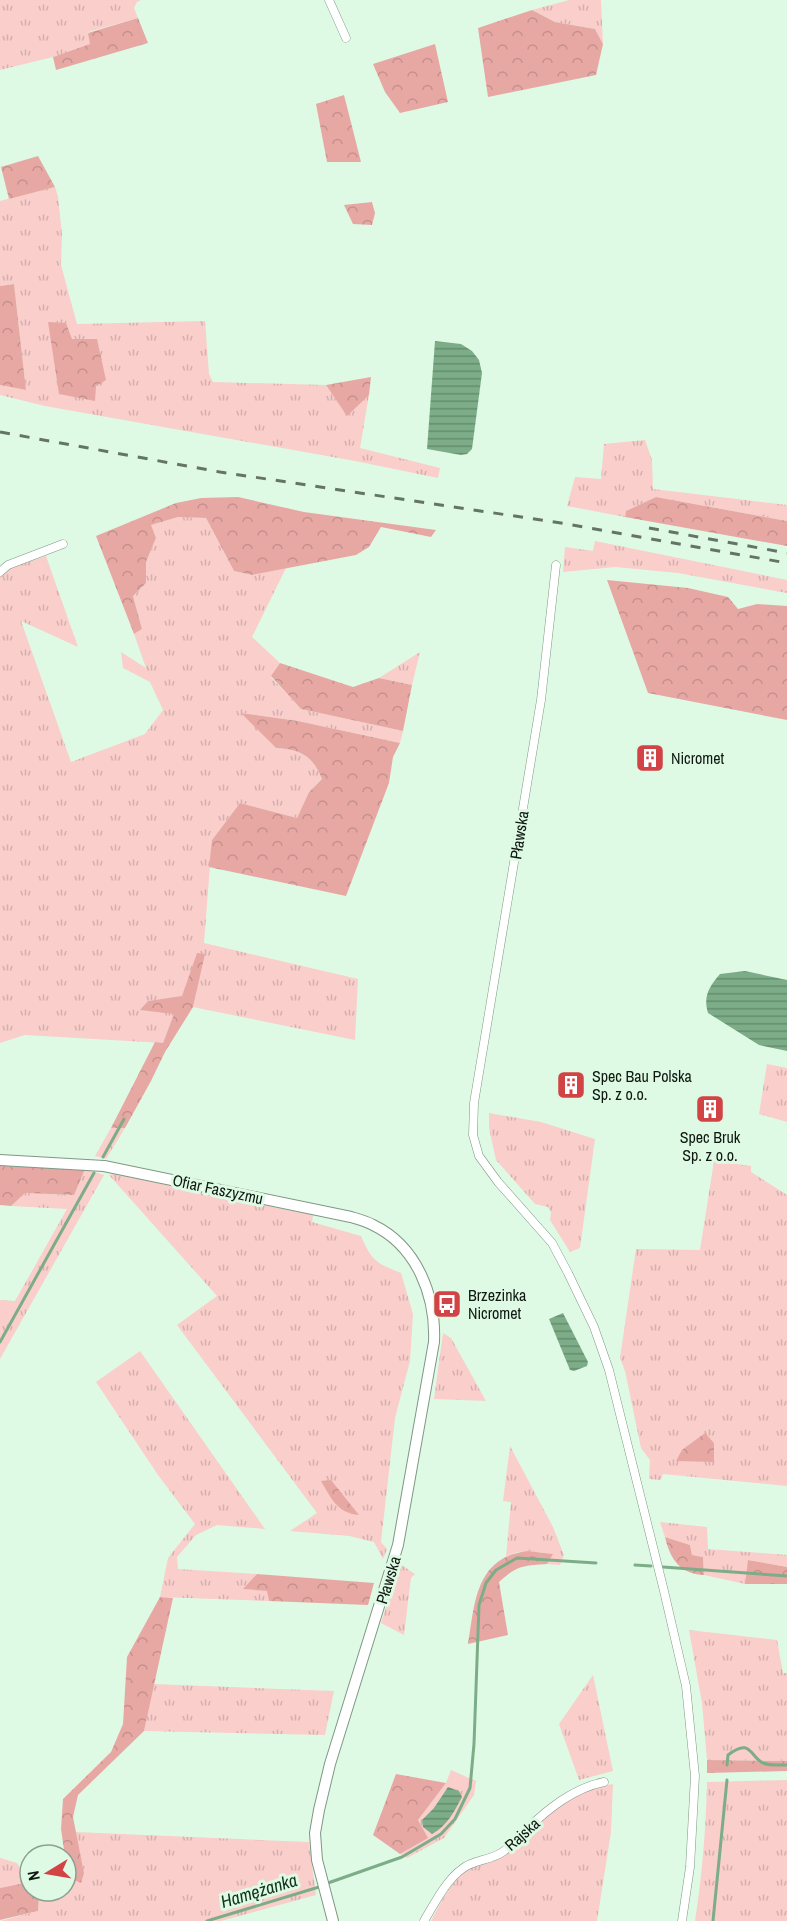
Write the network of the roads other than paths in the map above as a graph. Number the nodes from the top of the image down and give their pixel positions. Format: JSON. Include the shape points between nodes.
{"nodes":[{"id":1,"x":328,"y":0,"type":"edge"},
{"id":2,"x":346,"y":38,"type":"dead end"},
{"id":3,"x":63,"y":543,"type":"dead end"},
{"id":4,"x":556,"y":565,"type":"dead end"},
{"id":5,"x":0,"y":572,"type":"edge"},
{"id":6,"x":0,"y":1160,"type":"edge"},
{"id":7,"x":417,"y":1265,"type":"joint"},
{"id":8,"x":604,"y":1782,"type":"dead end"},
{"id":9,"x":333,"y":1921,"type":"edge"},
{"id":10,"x":424,"y":1921,"type":"edge"},
{"id":11,"x":682,"y":1921,"type":"edge"}],
"edges":[{"from":1,"to":2,"type":"street"},
{"from":3,"to":5,"type":"street"},
{"from":4,"to":11,"type":"street","name":"Pławska","via":[[541,700],[474,1103],[473,1135],[479,1156],[498,1182],[552,1243],[594,1327],[609,1370],[686,1686],[695,1776],[690,1867]]},
{"from":6,"to":7,"type":"street","name":"Ofiar Faszyzmu","via":[[104,1166],[351,1217],[392,1236]]},
{"from":7,"to":9,"type":"street","name":"Pławska","via":[[431,1298],[434,1342],[398,1545],[330,1764],[315,1833],[316,1853]]},
{"from":8,"to":10,"type":"street","name":"Rajska","via":[[578,1789],[504,1851],[462,1869]]}]}
